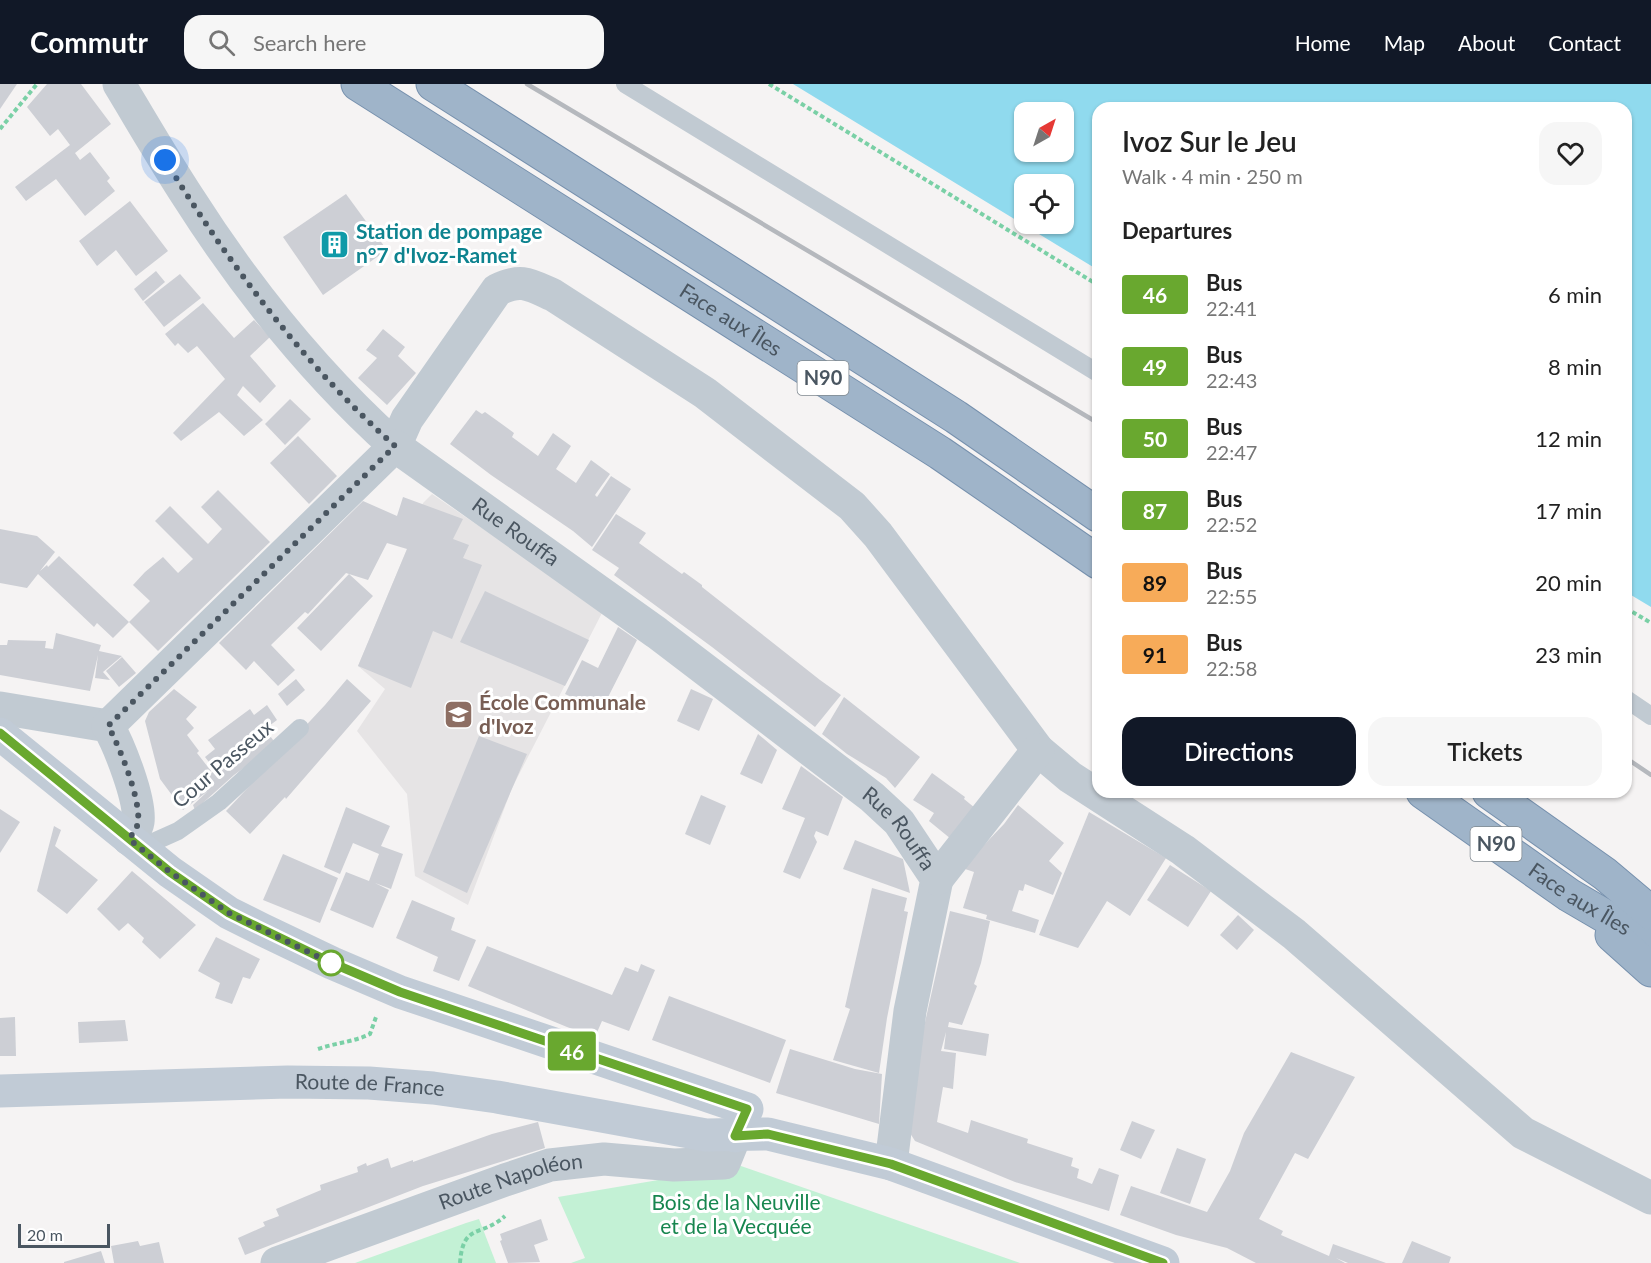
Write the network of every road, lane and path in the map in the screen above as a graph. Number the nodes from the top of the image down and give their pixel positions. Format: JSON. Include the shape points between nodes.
{"nodes":[{"id":1,"x":37,"y":84,"type":"edge"},
{"id":2,"x":119,"y":84,"type":"edge"},
{"id":3,"x":358,"y":84,"type":"edge"},
{"id":4,"x":433,"y":84,"type":"edge"},
{"id":5,"x":625,"y":84,"type":"edge"},
{"id":6,"x":769,"y":84,"type":"edge"},
{"id":7,"x":0,"y":129,"type":"edge"},
{"id":8,"x":1092,"y":281,"type":"edge"},
{"id":9,"x":1092,"y":369,"type":"edge"},
{"id":10,"x":395,"y":446,"type":"junction"},
{"id":11,"x":1092,"y":511,"type":"edge"},
{"id":12,"x":1092,"y":558,"type":"edge"},
{"id":13,"x":1632,"y":612,"type":"edge"},
{"id":14,"x":1651,"y":623,"type":"edge"},
{"id":15,"x":1632,"y":703,"type":"edge"},
{"id":16,"x":0,"y":708,"type":"edge"},
{"id":17,"x":1651,"y":716,"type":"edge"},
{"id":18,"x":108,"y":726,"type":"junction"},
{"id":19,"x":300,"y":728,"type":"dead end"},
{"id":20,"x":0,"y":734,"type":"edge"},
{"id":21,"x":1038,"y":750,"type":"junction"},
{"id":22,"x":1092,"y":791,"type":"edge"},
{"id":23,"x":1103,"y":798,"type":"edge"},
{"id":24,"x":1432,"y":798,"type":"edge"},
{"id":25,"x":1497,"y":798,"type":"edge"},
{"id":26,"x":135,"y":843,"type":"junction"},
{"id":27,"x":1605,"y":874,"type":"junction"},
{"id":28,"x":937,"y":879,"type":"junction"},
{"id":29,"x":1569,"y":895,"type":"junction"},
{"id":30,"x":1651,"y":901,"type":"edge"},
{"id":31,"x":1651,"y":913,"type":"edge"},
{"id":32,"x":1651,"y":943,"type":"edge"},
{"id":33,"x":1651,"y":970,"type":"edge"},
{"id":34,"x":385,"y":986,"type":"junction"},
{"id":35,"x":315,"y":1050,"type":"dead end"},
{"id":36,"x":0,"y":1091,"type":"edge"},
{"id":37,"x":735,"y":1136,"type":"junction"},
{"id":38,"x":891,"y":1164,"type":"junction"},
{"id":39,"x":1651,"y":1198,"type":"edge"},
{"id":40,"x":278,"y":1263,"type":"edge"},
{"id":41,"x":1163,"y":1263,"type":"edge"}],
"edges":[{"from":1,"to":7,"type":"path"},
{"from":2,"to":10,"type":"street","name":"Rue Rouffa","via":[[188,198],[275,318],[356,411]]},
{"from":3,"to":12,"type":"highway","name":"Face aux Îles","number":"N90","via":[[940,453]]},
{"from":4,"to":11,"type":"highway","name":"Face aux Îles","number":"N90","via":[[956,417]]},
{"from":5,"to":9,"type":"lane"},
{"from":6,"to":8,"type":"path"},
{"from":10,"to":18,"type":"street"},
{"from":10,"to":21,"type":"street","via":[[407,419],[496,290],[513,282],[533,285],[705,393],[852,506],[878,535]]},
{"from":10,"to":28,"type":"street","name":"Rue Rouffa","via":[[657,633],[872,797],[899,822]]},
{"from":13,"to":14,"type":"path"},
{"from":15,"to":17,"type":"lane"},
{"from":16,"to":18,"type":"street"},
{"from":18,"to":26,"type":"street","via":[[138,811]]},
{"from":19,"to":26,"type":"lane","name":"Cour Passeux","via":[[219,802],[178,831]]},
{"from":20,"to":26,"type":"main road"},
{"from":21,"to":22,"type":"street"},
{"from":21,"to":28,"type":"street","name":"Rue Rouffa"},
{"from":23,"to":39,"type":"street","via":[[1183,850],[1294,934],[1523,1133]]},
{"from":24,"to":29,"type":"highway","name":"Face aux Îles","number":"N90"},
{"from":25,"to":27,"type":"highway","name":"Face aux Îles","number":"N90"},
{"from":26,"to":34,"type":"main road","via":[[229,913]]},
{"from":27,"to":30,"type":"highway"},
{"from":27,"to":31,"type":"highway","name":"Face aux Îles","number":"N90"},
{"from":28,"to":38,"type":"street","name":"Rue Rouffa","via":[[910,1011]]},
{"from":29,"to":32,"type":"highway","name":"Face aux Îles","number":"N90"},
{"from":29,"to":33,"type":"highway"},
{"from":34,"to":35,"type":"path","via":[[370,1034]]},
{"from":34,"to":37,"type":"main road","via":[[747,1109]]},
{"from":36,"to":37,"type":"main road","name":"Route de France","via":[[369,1083],[497,1097],[706,1135]]},
{"from":37,"to":38,"type":"main road","name":"Route de France","via":[[768,1134]]},
{"from":37,"to":40,"type":"street","name":"Route Napoléon","via":[[724,1163],[674,1165],[604,1159],[550,1166]]},
{"from":38,"to":41,"type":"main road","name":"Route de France"}]}
